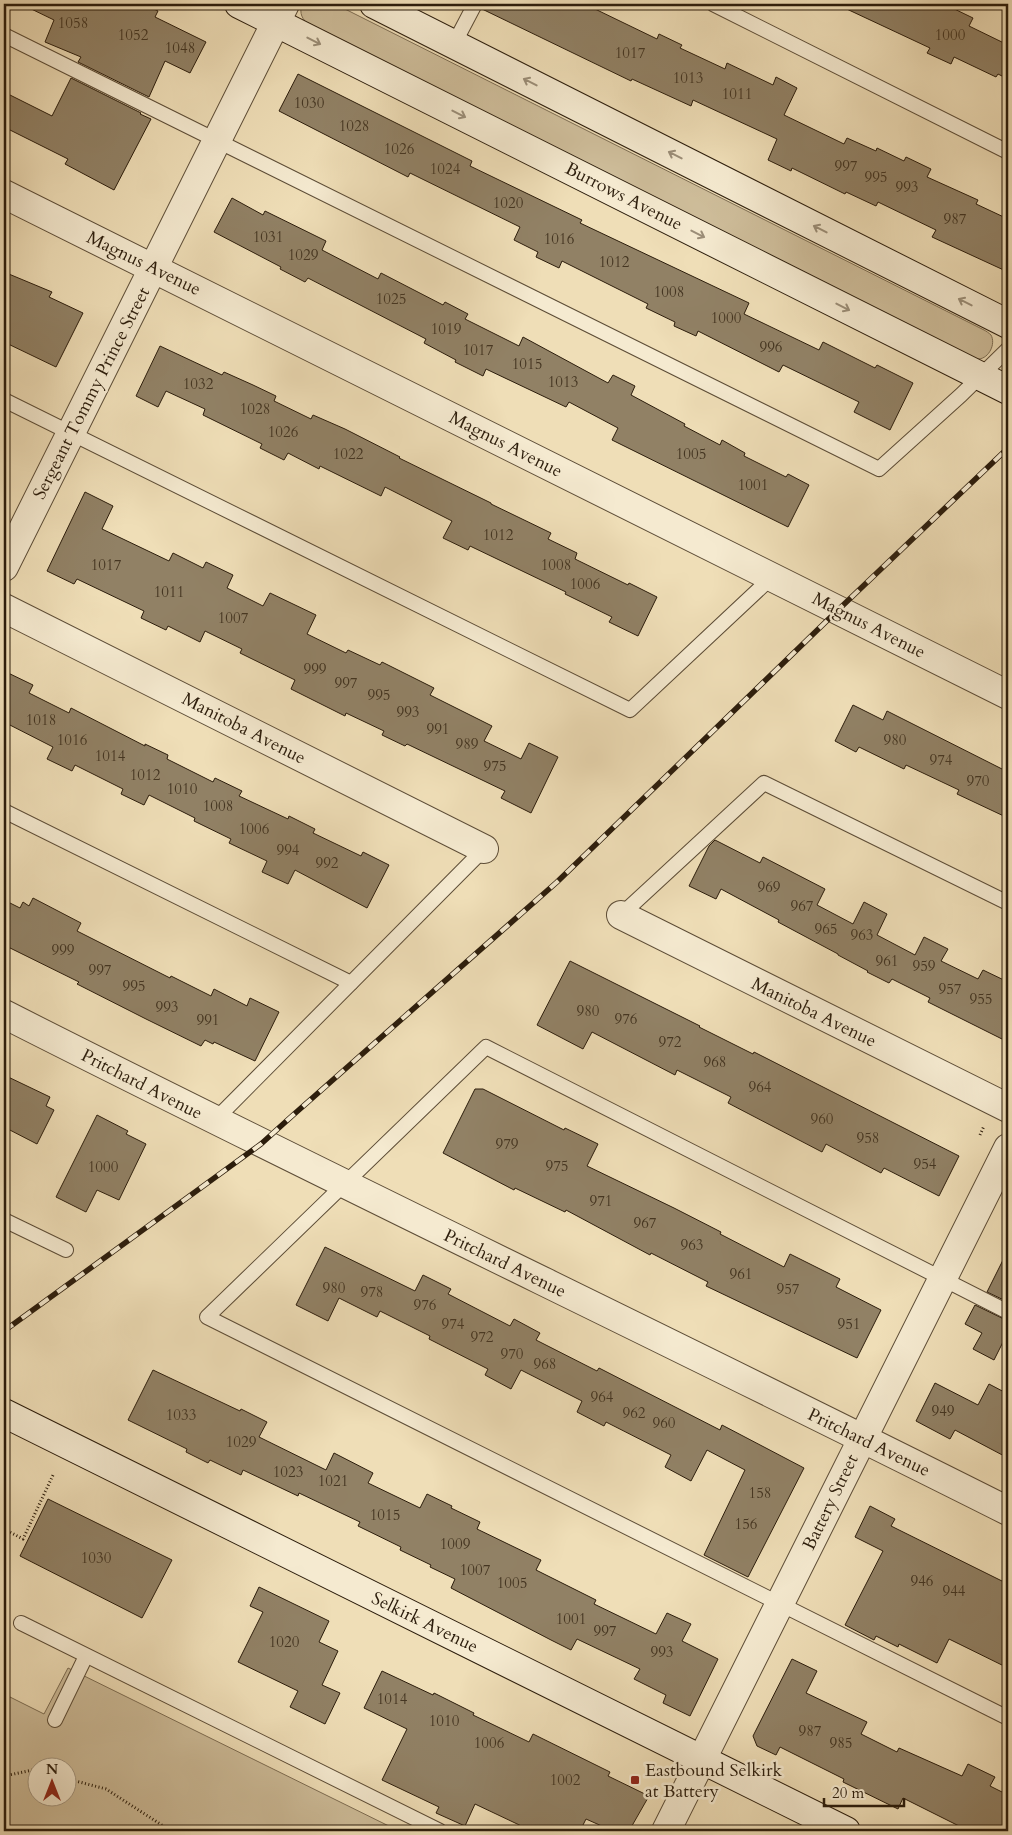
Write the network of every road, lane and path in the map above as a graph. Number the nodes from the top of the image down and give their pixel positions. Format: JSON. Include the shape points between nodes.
{"nodes":[{"id":1,"x":239,"y":4,"type":"edge"},
{"id":2,"x":374,"y":4,"type":"edge"},
{"id":3,"x":475,"y":4,"type":"edge"},
{"id":4,"x":713,"y":4,"type":"edge"},
{"id":5,"x":280,"y":13,"type":"edge"},
{"id":6,"x":4,"y":35,"type":"edge"},
{"id":7,"x":454,"y":44,"type":"junction"},
{"id":8,"x":217,"y":141,"type":"junction"},
{"id":9,"x":1008,"y":152,"type":"edge"},
{"id":10,"x":4,"y":194,"type":"edge"},
{"id":11,"x":153,"y":268,"type":"junction"},
{"id":12,"x":1008,"y":324,"type":"edge"},
{"id":13,"x":1008,"y":349,"type":"edge"},
{"id":14,"x":981,"y":376,"type":"junction"},
{"id":15,"x":1008,"y":390,"type":"edge"},
{"id":16,"x":4,"y":400,"type":"edge"},
{"id":17,"x":71,"y":433,"type":"junction"},
{"id":18,"x":4,"y":567,"type":"edge"},
{"id":19,"x":772,"y":577,"type":"junction"},
{"id":20,"x":4,"y":608,"type":"edge"},
{"id":21,"x":1008,"y":695,"type":"edge"},
{"id":22,"x":4,"y":811,"type":"edge"},
{"id":23,"x":484,"y":849,"type":"joint"},
{"id":24,"x":1008,"y":903,"type":"edge"},
{"id":25,"x":621,"y":915,"type":"joint"},
{"id":26,"x":351,"y":983,"type":"junction"},
{"id":27,"x":4,"y":1014,"type":"edge"},
{"id":28,"x":1008,"y":1108,"type":"edge"},
{"id":29,"x":214,"y":1121,"type":"junction"},
{"id":30,"x":1008,"y":1148,"type":"edge"},
{"id":31,"x":344,"y":1184,"type":"junction"},
{"id":32,"x":4,"y":1220,"type":"edge"},
{"id":33,"x":66,"y":1250,"type":"dead end"},
{"id":34,"x":942,"y":1279,"type":"junction"},
{"id":35,"x":1008,"y":1312,"type":"edge"},
{"id":36,"x":4,"y":1413,"type":"edge"},
{"id":37,"x":862,"y":1437,"type":"junction"},
{"id":38,"x":54,"y":1473,"type":"dead end"},
{"id":39,"x":1008,"y":1511,"type":"edge"},
{"id":40,"x":4,"y":1529,"type":"edge"},
{"id":41,"x":779,"y":1604,"type":"junction"},
{"id":42,"x":21,"y":1623,"type":"dead end"},
{"id":43,"x":86,"y":1656,"type":"junction"},
{"id":44,"x":1008,"y":1718,"type":"edge"},
{"id":45,"x":55,"y":1720,"type":"dead end"},
{"id":46,"x":702,"y":1759,"type":"junction"},
{"id":47,"x":28,"y":1771,"type":"edge"},
{"id":48,"x":4,"y":1776,"type":"edge"},
{"id":49,"x":78,"y":1782,"type":"edge"},
{"id":50,"x":171,"y":1831,"type":"edge"},
{"id":51,"x":440,"y":1831,"type":"edge"},
{"id":52,"x":666,"y":1831,"type":"edge"},
{"id":53,"x":846,"y":1831,"type":"edge"}],
"edges":[{"from":1,"to":5,"type":"street","name":"Burrows Avenue"},
{"from":2,"to":7,"type":"street"},
{"from":3,"to":7,"type":"lane"},
{"from":4,"to":9,"type":"lane"},
{"from":5,"to":8,"type":"street","name":"Sergeant Tommy Prince Street"},
{"from":5,"to":14,"type":"street","name":"Burrows Avenue","one_way":true},
{"from":6,"to":8,"type":"lane"},
{"from":12,"to":7,"type":"street","one_way":true},
{"from":8,"to":11,"type":"street","name":"Sergeant Tommy Prince Street"},
{"from":8,"to":14,"type":"lane","via":[[879,469]]},
{"from":10,"to":11,"type":"street","name":"Magnus Avenue"},
{"from":11,"to":17,"type":"street","name":"Sergeant Tommy Prince Street"},
{"from":11,"to":19,"type":"street","name":"Magnus Avenue"},
{"from":13,"to":14,"type":"lane"},
{"from":14,"to":15,"type":"street","name":"Burrows Avenue"},
{"from":16,"to":17,"type":"lane"},
{"from":17,"to":18,"type":"street","name":"Sergeant Tommy Prince Street"},
{"from":17,"to":19,"type":"lane","via":[[630,710]]},
{"from":19,"to":21,"type":"street","name":"Magnus Avenue"},
{"from":20,"to":23,"type":"street","name":"Manitoba Avenue"},
{"from":22,"to":26,"type":"lane"},
{"from":23,"to":26,"type":"lane"},
{"from":24,"to":25,"type":"lane","via":[[764,783]]},
{"from":25,"to":28,"type":"street","name":"Manitoba Avenue"},
{"from":26,"to":29,"type":"lane"},
{"from":27,"to":29,"type":"street","name":"Pritchard Avenue"},
{"from":29,"to":31,"type":"street","name":"Pritchard Avenue"},
{"from":30,"to":34,"type":"street","name":"Battery Street"},
{"from":31,"to":34,"type":"lane","via":[[486,1047]]},
{"from":31,"to":37,"type":"street","name":"Pritchard Avenue"},
{"from":31,"to":41,"type":"lane","via":[[207,1317]]},
{"from":32,"to":33,"type":"lane"},
{"from":34,"to":35,"type":"lane"},
{"from":34,"to":37,"type":"street","name":"Battery Street"},
{"from":36,"to":46,"type":"street","name":"Selkirk Avenue"},
{"from":37,"to":39,"type":"street","name":"Pritchard Avenue"},
{"from":37,"to":41,"type":"street","name":"Battery Street"},
{"from":38,"to":40,"type":"path","via":[[23,1539]]},
{"from":41,"to":44,"type":"lane"},
{"from":41,"to":46,"type":"street","name":"Battery Street"},
{"from":42,"to":43,"type":"lane"},
{"from":43,"to":45,"type":"lane"},
{"from":43,"to":51,"type":"lane"},
{"from":46,"to":52,"type":"street","name":"Battery Street"},
{"from":46,"to":53,"type":"street","name":"Selkirk Avenue"},
{"from":47,"to":48,"type":"path"},
{"from":49,"to":50,"type":"path","via":[[106,1789]]}]}
